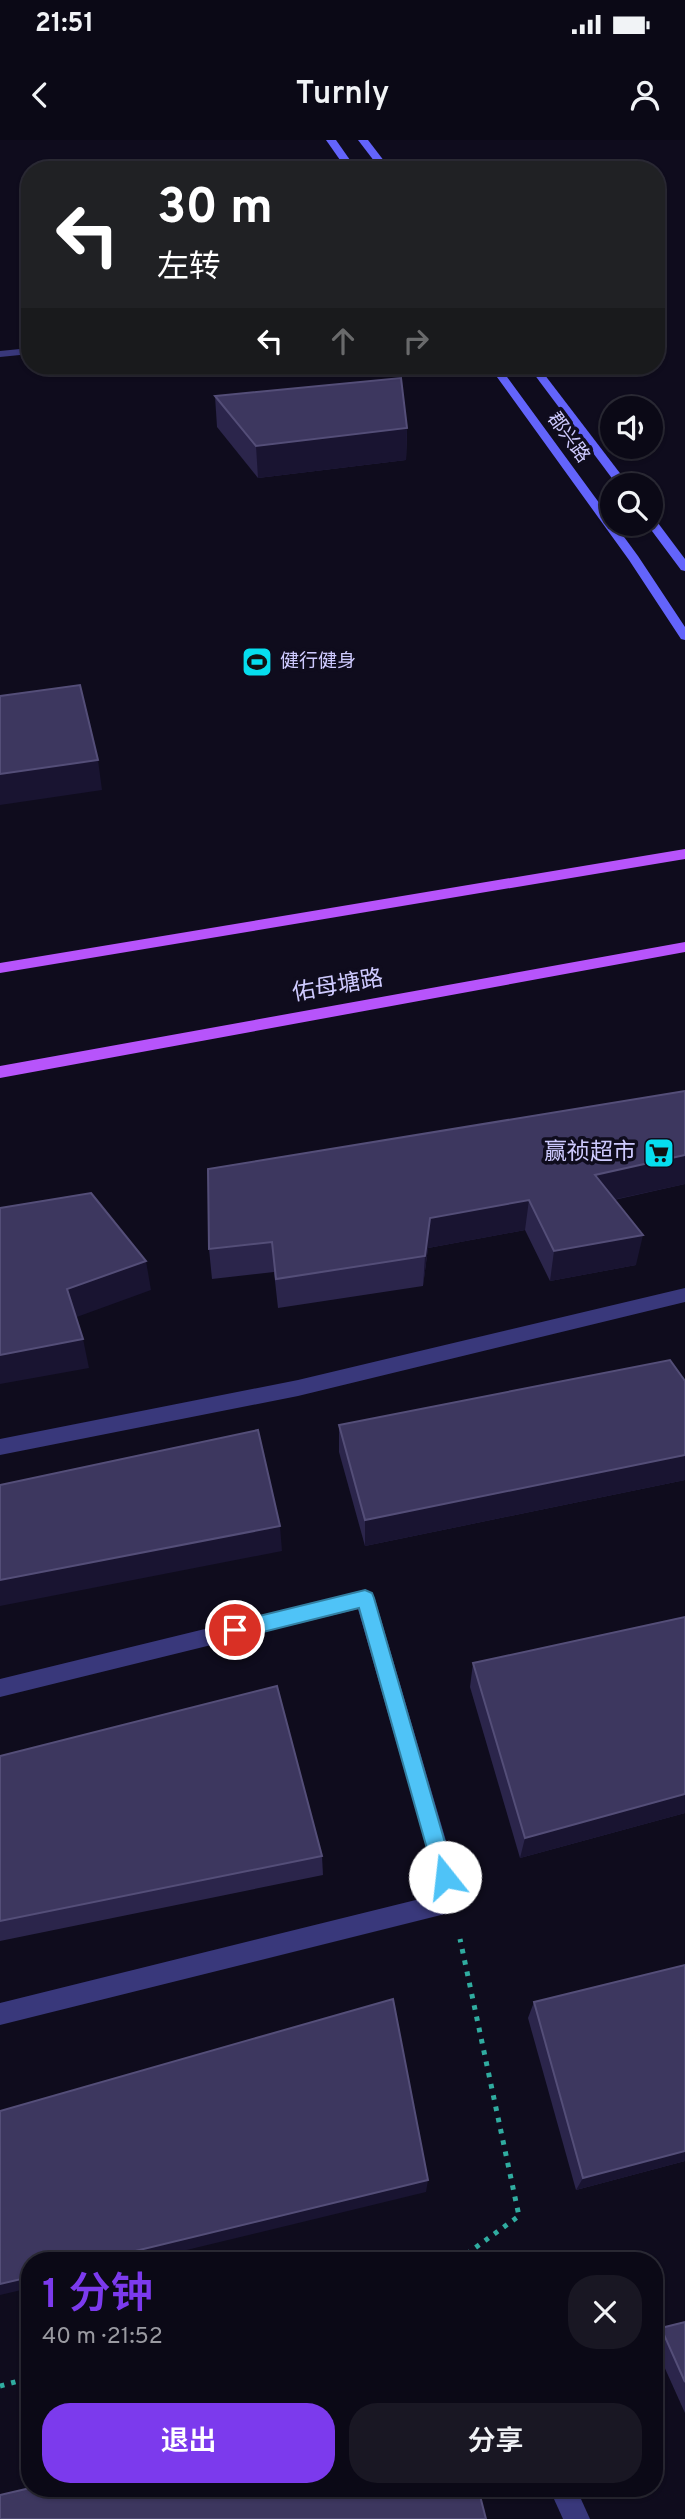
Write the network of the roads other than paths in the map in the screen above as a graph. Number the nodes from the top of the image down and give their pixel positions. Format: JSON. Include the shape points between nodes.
{"nodes":[{"id":1,"x":331,"y":140,"type":"edge"},
{"id":2,"x":363,"y":140,"type":"edge"},
{"id":3,"x":346,"y":161,"type":"edge"},
{"id":4,"x":379,"y":161,"type":"edge"},
{"id":5,"x":21,"y":352,"type":"edge"},
{"id":6,"x":0,"y":354,"type":"edge"},
{"id":7,"x":501,"y":375,"type":"edge"},
{"id":8,"x":540,"y":375,"type":"edge"},
{"id":9,"x":614,"y":473,"type":"edge"},
{"id":10,"x":662,"y":536,"type":"edge"},
{"id":11,"x":685,"y":567,"type":"edge"},
{"id":12,"x":685,"y":636,"type":"edge"},
{"id":13,"x":685,"y":854,"type":"edge"},
{"id":14,"x":685,"y":947,"type":"edge"},
{"id":15,"x":0,"y":968,"type":"edge"},
{"id":16,"x":0,"y":1072,"type":"edge"},
{"id":17,"x":685,"y":1295,"type":"edge"},
{"id":18,"x":0,"y":1447,"type":"edge"},
{"id":19,"x":0,"y":1688,"type":"edge"},
{"id":20,"x":0,"y":2014,"type":"edge"},
{"id":21,"x":566,"y":2497,"type":"edge"},
{"id":22,"x":577,"y":2519,"type":"edge"}],
"edges":[{"from":1,"to":3,"type":"main road"},
{"from":2,"to":4,"type":"main road"},
{"from":5,"to":6,"type":"street"},
{"from":7,"to":12,"type":"main road","name":"郡兴路"},
{"from":8,"to":9,"type":"main road","name":"郡兴路"},
{"from":10,"to":11,"type":"main road"},
{"from":13,"to":15,"type":"main road"},
{"from":14,"to":16,"type":"main road","name":"佑母塘路"},
{"from":17,"to":18,"type":"street","via":[[298,1388]]},
{"from":19,"to":20,"type":"street","via":[[365,1598],[453,1902]]},
{"from":21,"to":22,"type":"street"}]}
